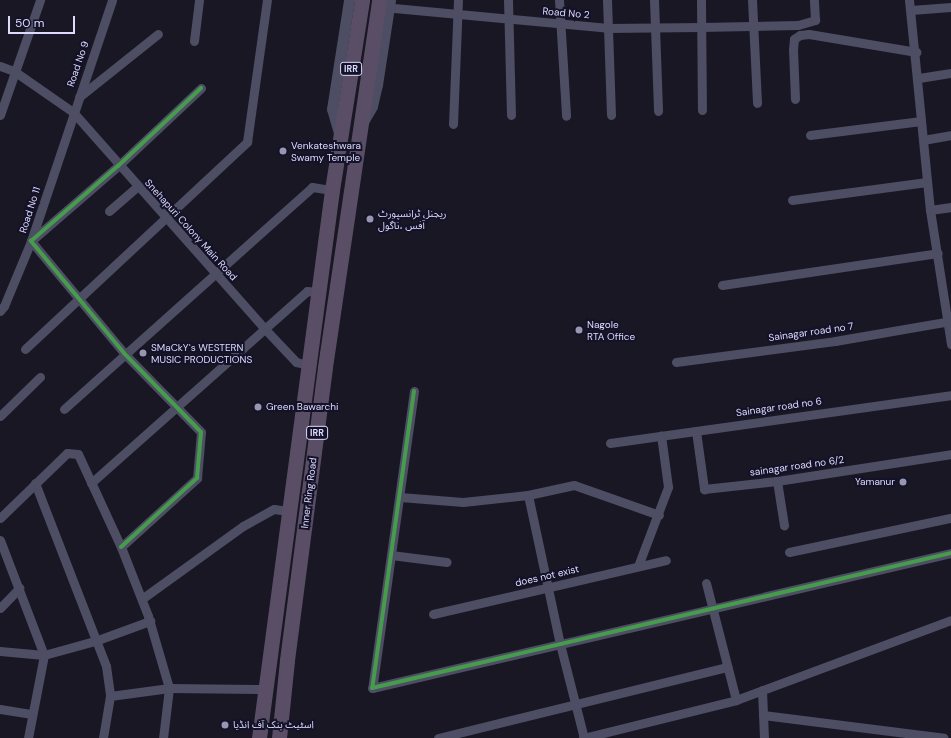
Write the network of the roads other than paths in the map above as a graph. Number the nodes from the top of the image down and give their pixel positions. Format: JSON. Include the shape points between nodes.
{"nodes":[{"id":1,"x":40,"y":0,"type":"edge"},
{"id":2,"x":112,"y":0,"type":"edge"},
{"id":3,"x":199,"y":0,"type":"edge"},
{"id":4,"x":267,"y":0,"type":"edge"},
{"id":5,"x":349,"y":0,"type":"edge"},
{"id":6,"x":362,"y":0,"type":"edge"},
{"id":7,"x":458,"y":0,"type":"edge"},
{"id":8,"x":508,"y":0,"type":"edge"},
{"id":9,"x":559,"y":0,"type":"edge"},
{"id":10,"x":607,"y":0,"type":"edge"},
{"id":11,"x":654,"y":0,"type":"edge"},
{"id":12,"x":701,"y":0,"type":"edge"},
{"id":13,"x":752,"y":0,"type":"edge"},
{"id":14,"x":814,"y":0,"type":"edge"},
{"id":15,"x":909,"y":0,"type":"edge"},
{"id":16,"x":384,"y":3,"type":"edge"},
{"id":17,"x":951,"y":7,"type":"edge"},
{"id":18,"x":911,"y":10,"type":"junction"},
{"id":19,"x":456,"y":13,"type":"junction"},
{"id":20,"x":508,"y":18,"type":"junction"},
{"id":21,"x":559,"y":24,"type":"junction"},
{"id":22,"x":753,"y":24,"type":"junction"},
{"id":23,"x":701,"y":27,"type":"junction"},
{"id":24,"x":608,"y":28,"type":"junction"},
{"id":25,"x":654,"y":28,"type":"junction"},
{"id":26,"x":158,"y":34,"type":"dead end"},
{"id":27,"x":194,"y":41,"type":"dead end"},
{"id":28,"x":916,"y":52,"type":"junction"},
{"id":29,"x":0,"y":66,"type":"edge"},
{"id":30,"x":14,"y":71,"type":"junction"},
{"id":31,"x":951,"y":73,"type":"edge"},
{"id":32,"x":919,"y":78,"type":"junction"},
{"id":33,"x":201,"y":88,"type":"dead end"},
{"id":34,"x":78,"y":98,"type":"junction"},
{"id":35,"x":795,"y":99,"type":"dead end"},
{"id":36,"x":758,"y":103,"type":"dead end"},
{"id":37,"x":702,"y":110,"type":"dead end"},
{"id":38,"x":658,"y":111,"type":"dead end"},
{"id":39,"x":73,"y":112,"type":"junction"},
{"id":40,"x":0,"y":114,"type":"edge"},
{"id":41,"x":511,"y":115,"type":"dead end"},
{"id":42,"x":611,"y":115,"type":"dead end"},
{"id":43,"x":566,"y":116,"type":"dead end"},
{"id":44,"x":921,"y":121,"type":"junction"},
{"id":45,"x":453,"y":124,"type":"dead end"},
{"id":46,"x":810,"y":135,"type":"dead end"},
{"id":47,"x":951,"y":135,"type":"edge"},
{"id":48,"x":340,"y":138,"type":"junction"},
{"id":49,"x":923,"y":140,"type":"junction"},
{"id":50,"x":118,"y":166,"type":"junction"},
{"id":51,"x":927,"y":182,"type":"junction"},
{"id":52,"x":138,"y":186,"type":"junction"},
{"id":53,"x":332,"y":190,"type":"junction"},
{"id":54,"x":792,"y":200,"type":"dead end"},
{"id":55,"x":951,"y":207,"type":"edge"},
{"id":56,"x":930,"y":210,"type":"junction"},
{"id":57,"x":109,"y":211,"type":"dead end"},
{"id":58,"x":168,"y":218,"type":"junction"},
{"id":59,"x":31,"y":241,"type":"junction"},
{"id":60,"x":938,"y":253,"type":"junction"},
{"id":61,"x":215,"y":274,"type":"junction"},
{"id":62,"x":722,"y":285,"type":"dead end"},
{"id":63,"x":319,"y":292,"type":"junction"},
{"id":64,"x":79,"y":299,"type":"junction"},
{"id":65,"x":0,"y":310,"type":"edge"},
{"id":66,"x":950,"y":321,"type":"edge"},
{"id":67,"x":264,"y":328,"type":"junction"},
{"id":68,"x":951,"y":344,"type":"edge"},
{"id":69,"x":25,"y":349,"type":"dead end"},
{"id":70,"x":124,"y":353,"type":"junction"},
{"id":71,"x":676,"y":362,"type":"dead end"},
{"id":72,"x":308,"y":365,"type":"junction"},
{"id":73,"x":40,"y":377,"type":"dead end"},
{"id":74,"x":414,"y":391,"type":"dead end"},
{"id":75,"x":951,"y":395,"type":"edge"},
{"id":76,"x":176,"y":408,"type":"junction"},
{"id":77,"x":64,"y":409,"type":"dead end"},
{"id":78,"x":0,"y":416,"type":"edge"},
{"id":79,"x":696,"y":430,"type":"junction"},
{"id":80,"x":661,"y":435,"type":"junction"},
{"id":81,"x":610,"y":443,"type":"dead end"},
{"id":82,"x":951,"y":454,"type":"edge"},
{"id":83,"x":777,"y":481,"type":"junction"},
{"id":84,"x":35,"y":483,"type":"junction"},
{"id":85,"x":91,"y":484,"type":"junction"},
{"id":86,"x":528,"y":495,"type":"junction"},
{"id":87,"x":400,"y":497,"type":"junction"},
{"id":88,"x":288,"y":511,"type":"junction"},
{"id":89,"x":659,"y":515,"type":"junction"},
{"id":90,"x":0,"y":518,"type":"edge"},
{"id":91,"x":951,"y":518,"type":"edge"},
{"id":92,"x":784,"y":525,"type":"dead end"},
{"id":93,"x":0,"y":540,"type":"edge"},
{"id":94,"x":121,"y":547,"type":"junction"},
{"id":95,"x":789,"y":552,"type":"dead end"},
{"id":96,"x":951,"y":553,"type":"edge"},
{"id":97,"x":391,"y":555,"type":"junction"},
{"id":98,"x":666,"y":560,"type":"dead end"},
{"id":99,"x":447,"y":562,"type":"dead end"},
{"id":100,"x":638,"y":566,"type":"junction"},
{"id":101,"x":706,"y":583,"type":"dead end"},
{"id":102,"x":549,"y":587,"type":"junction"},
{"id":103,"x":19,"y":588,"type":"junction"},
{"id":104,"x":143,"y":598,"type":"junction"},
{"id":105,"x":0,"y":608,"type":"edge"},
{"id":106,"x":713,"y":610,"type":"junction"},
{"id":107,"x":433,"y":614,"type":"dead end"},
{"id":108,"x":951,"y":620,"type":"edge"},
{"id":109,"x":150,"y":621,"type":"junction"},
{"id":110,"x":95,"y":641,"type":"junction"},
{"id":111,"x":560,"y":644,"type":"junction"},
{"id":112,"x":0,"y":651,"type":"edge"},
{"id":113,"x":44,"y":655,"type":"junction"},
{"id":114,"x":727,"y":667,"type":"junction"},
{"id":115,"x":169,"y":688,"type":"junction"},
{"id":116,"x":265,"y":689,"type":"junction"},
{"id":117,"x":762,"y":690,"type":"junction"},
{"id":118,"x":110,"y":696,"type":"junction"},
{"id":119,"x":736,"y":700,"type":"junction"},
{"id":120,"x":575,"y":705,"type":"junction"},
{"id":121,"x":0,"y":710,"type":"edge"},
{"id":122,"x":31,"y":714,"type":"junction"},
{"id":123,"x":763,"y":715,"type":"junction"},
{"id":124,"x":28,"y":738,"type":"edge"},
{"id":125,"x":103,"y":738,"type":"edge"},
{"id":126,"x":163,"y":738,"type":"edge"},
{"id":127,"x":259,"y":738,"type":"edge"},
{"id":128,"x":279,"y":738,"type":"edge"},
{"id":129,"x":438,"y":738,"type":"edge"},
{"id":130,"x":583,"y":738,"type":"edge"},
{"id":131,"x":764,"y":738,"type":"edge"},
{"id":132,"x":944,"y":738,"type":"edge"}],
"edges":[{"from":1,"to":30,"type":"street"},
{"from":2,"to":34,"type":"street","name":"Road No 9"},
{"from":3,"to":27,"type":"street"},
{"from":4,"to":58,"type":"street","via":[[247,142]]},
{"from":5,"to":48,"type":"street","via":[[332,110]]},
{"from":6,"to":48,"type":"highway","number":"IRR"},
{"from":7,"to":19,"type":"street"},
{"from":8,"to":20,"type":"street"},
{"from":9,"to":21,"type":"street"},
{"from":10,"to":24,"type":"street"},
{"from":11,"to":25,"type":"street"},
{"from":12,"to":23,"type":"street"},
{"from":13,"to":22,"type":"street"},
{"from":14,"to":22,"type":"street","name":"Road No 2","via":[[815,20],[798,25]]},
{"from":15,"to":18,"type":"street"},
{"from":16,"to":19,"type":"street","name":"Road No 2"},
{"from":16,"to":128,"type":"highway","name":"Inner Ring Road","number":"IRR","via":[[358,129],[296,589]]},
{"from":17,"to":18,"type":"street"},
{"from":18,"to":28,"type":"street"},
{"from":19,"to":20,"type":"street","name":"Road No 2"},
{"from":19,"to":45,"type":"street"},
{"from":20,"to":21,"type":"street","name":"Road No 2"},
{"from":20,"to":41,"type":"street"},
{"from":21,"to":24,"type":"street","name":"Road No 2"},
{"from":21,"to":43,"type":"street"},
{"from":22,"to":23,"type":"street","name":"Road No 2"},
{"from":22,"to":36,"type":"street"},
{"from":23,"to":25,"type":"street","name":"Road No 2"},
{"from":23,"to":37,"type":"street"},
{"from":24,"to":25,"type":"street","name":"Road No 2"},
{"from":24,"to":42,"type":"street"},
{"from":25,"to":38,"type":"street"},
{"from":26,"to":34,"type":"street"},
{"from":28,"to":32,"type":"street"},
{"from":28,"to":35,"type":"street","via":[[808,34],[800,35],[794,39],[793,50]]},
{"from":29,"to":30,"type":"street","name":"Snehapuri Colony Main Road"},
{"from":30,"to":39,"type":"street","name":"Snehapuri Colony Main Road"},
{"from":30,"to":40,"type":"street"},
{"from":31,"to":32,"type":"street"},
{"from":32,"to":44,"type":"street"},
{"from":33,"to":50,"type":"street"},
{"from":34,"to":39,"type":"street","name":"Road No 9"},
{"from":39,"to":50,"type":"street","name":"Snehapuri Colony Main Road"},
{"from":39,"to":59,"type":"street","name":"Road No 11"},
{"from":44,"to":46,"type":"street"},
{"from":44,"to":49,"type":"street"},
{"from":47,"to":49,"type":"street"},
{"from":48,"to":53,"type":"highway","name":"Inner Ring Road","number":"IRR"},
{"from":49,"to":51,"type":"street"},
{"from":50,"to":52,"type":"street","name":"Snehapuri Colony Main Road"},
{"from":50,"to":59,"type":"street"},
{"from":51,"to":54,"type":"street"},
{"from":51,"to":56,"type":"street"},
{"from":52,"to":57,"type":"street"},
{"from":52,"to":58,"type":"street","name":"Snehapuri Colony Main Road"},
{"from":53,"to":61,"type":"street","via":[[312,187]]},
{"from":53,"to":63,"type":"highway","name":"Inner Ring Road","number":"IRR"},
{"from":55,"to":56,"type":"street"},
{"from":56,"to":60,"type":"street"},
{"from":58,"to":61,"type":"street","name":"Snehapuri Colony Main Road"},
{"from":58,"to":64,"type":"street"},
{"from":59,"to":64,"type":"street"},
{"from":59,"to":65,"type":"street","name":"Road No 11"},
{"from":60,"to":62,"type":"street"},
{"from":60,"to":66,"type":"street"},
{"from":61,"to":67,"type":"street","name":"Snehapuri Colony Main Road"},
{"from":61,"to":70,"type":"street"},
{"from":63,"to":67,"type":"street","via":[[307,291]]},
{"from":63,"to":72,"type":"highway","name":"Inner Ring Road","number":"IRR"},
{"from":64,"to":69,"type":"street"},
{"from":64,"to":70,"type":"street"},
{"from":66,"to":68,"type":"street"},
{"from":66,"to":71,"type":"street","name":"Sainagar road no 7","via":[[835,341]]},
{"from":67,"to":72,"type":"street","name":"Snehapuri Colony Main Road","via":[[296,362]]},
{"from":67,"to":76,"type":"street"},
{"from":70,"to":76,"type":"street"},
{"from":70,"to":77,"type":"street"},
{"from":72,"to":88,"type":"highway","name":"Inner Ring Road","number":"IRR"},
{"from":73,"to":78,"type":"street"},
{"from":74,"to":87,"type":"street"},
{"from":75,"to":79,"type":"street","name":"Sainagar road no 6"},
{"from":76,"to":85,"type":"street"},
{"from":76,"to":94,"type":"street","via":[[200,432],[197,478]]},
{"from":79,"to":80,"type":"street","name":"Sainagar road no 6"},
{"from":79,"to":83,"type":"street","name":"sainagar road no 6/2","via":[[704,489]]},
{"from":80,"to":81,"type":"street","name":"Sainagar road no 6"},
{"from":80,"to":89,"type":"street","via":[[668,487]]},
{"from":82,"to":83,"type":"street","name":"sainagar road no 6/2"},
{"from":83,"to":92,"type":"street"},
{"from":84,"to":85,"type":"street","via":[[67,453],[73,451],[78,454]]},
{"from":84,"to":90,"type":"street"},
{"from":84,"to":110,"type":"street"},
{"from":85,"to":94,"type":"street"},
{"from":86,"to":87,"type":"street","via":[[463,502]]},
{"from":86,"to":89,"type":"street","via":[[574,485]]},
{"from":86,"to":102,"type":"street"},
{"from":87,"to":97,"type":"street"},
{"from":88,"to":104,"type":"street","via":[[274,509],[249,522],[214,544]]},
{"from":88,"to":116,"type":"highway","name":"Inner Ring Road","number":"IRR"},
{"from":89,"to":100,"type":"street"},
{"from":91,"to":95,"type":"street"},
{"from":93,"to":103,"type":"street"},
{"from":94,"to":104,"type":"street"},
{"from":96,"to":106,"type":"street"},
{"from":97,"to":99,"type":"street"},
{"from":97,"to":111,"type":"street","via":[[372,688]]},
{"from":98,"to":100,"type":"street","name":"does not exist"},
{"from":100,"to":102,"type":"street","name":"does not exist"},
{"from":101,"to":106,"type":"street"},
{"from":102,"to":107,"type":"street","name":"does not exist"},
{"from":102,"to":111,"type":"street"},
{"from":103,"to":105,"type":"street"},
{"from":103,"to":113,"type":"street"},
{"from":104,"to":109,"type":"street"},
{"from":106,"to":111,"type":"street"},
{"from":106,"to":114,"type":"street"},
{"from":108,"to":117,"type":"street"},
{"from":109,"to":110,"type":"street"},
{"from":109,"to":115,"type":"street"},
{"from":110,"to":113,"type":"street"},
{"from":110,"to":118,"type":"street","via":[[106,666]]},
{"from":111,"to":120,"type":"street"},
{"from":112,"to":113,"type":"street"},
{"from":113,"to":122,"type":"street"},
{"from":114,"to":119,"type":"street"},
{"from":114,"to":120,"type":"street"},
{"from":115,"to":116,"type":"street"},
{"from":115,"to":118,"type":"street"},
{"from":115,"to":126,"type":"street"},
{"from":116,"to":127,"type":"highway","name":"Inner Ring Road","number":"IRR"},
{"from":117,"to":119,"type":"street"},
{"from":117,"to":123,"type":"street"},
{"from":118,"to":125,"type":"street"},
{"from":119,"to":130,"type":"street"},
{"from":120,"to":129,"type":"street"},
{"from":120,"to":130,"type":"street"},
{"from":121,"to":122,"type":"street"},
{"from":122,"to":124,"type":"street"},
{"from":123,"to":131,"type":"street"},
{"from":123,"to":132,"type":"street"}]}
